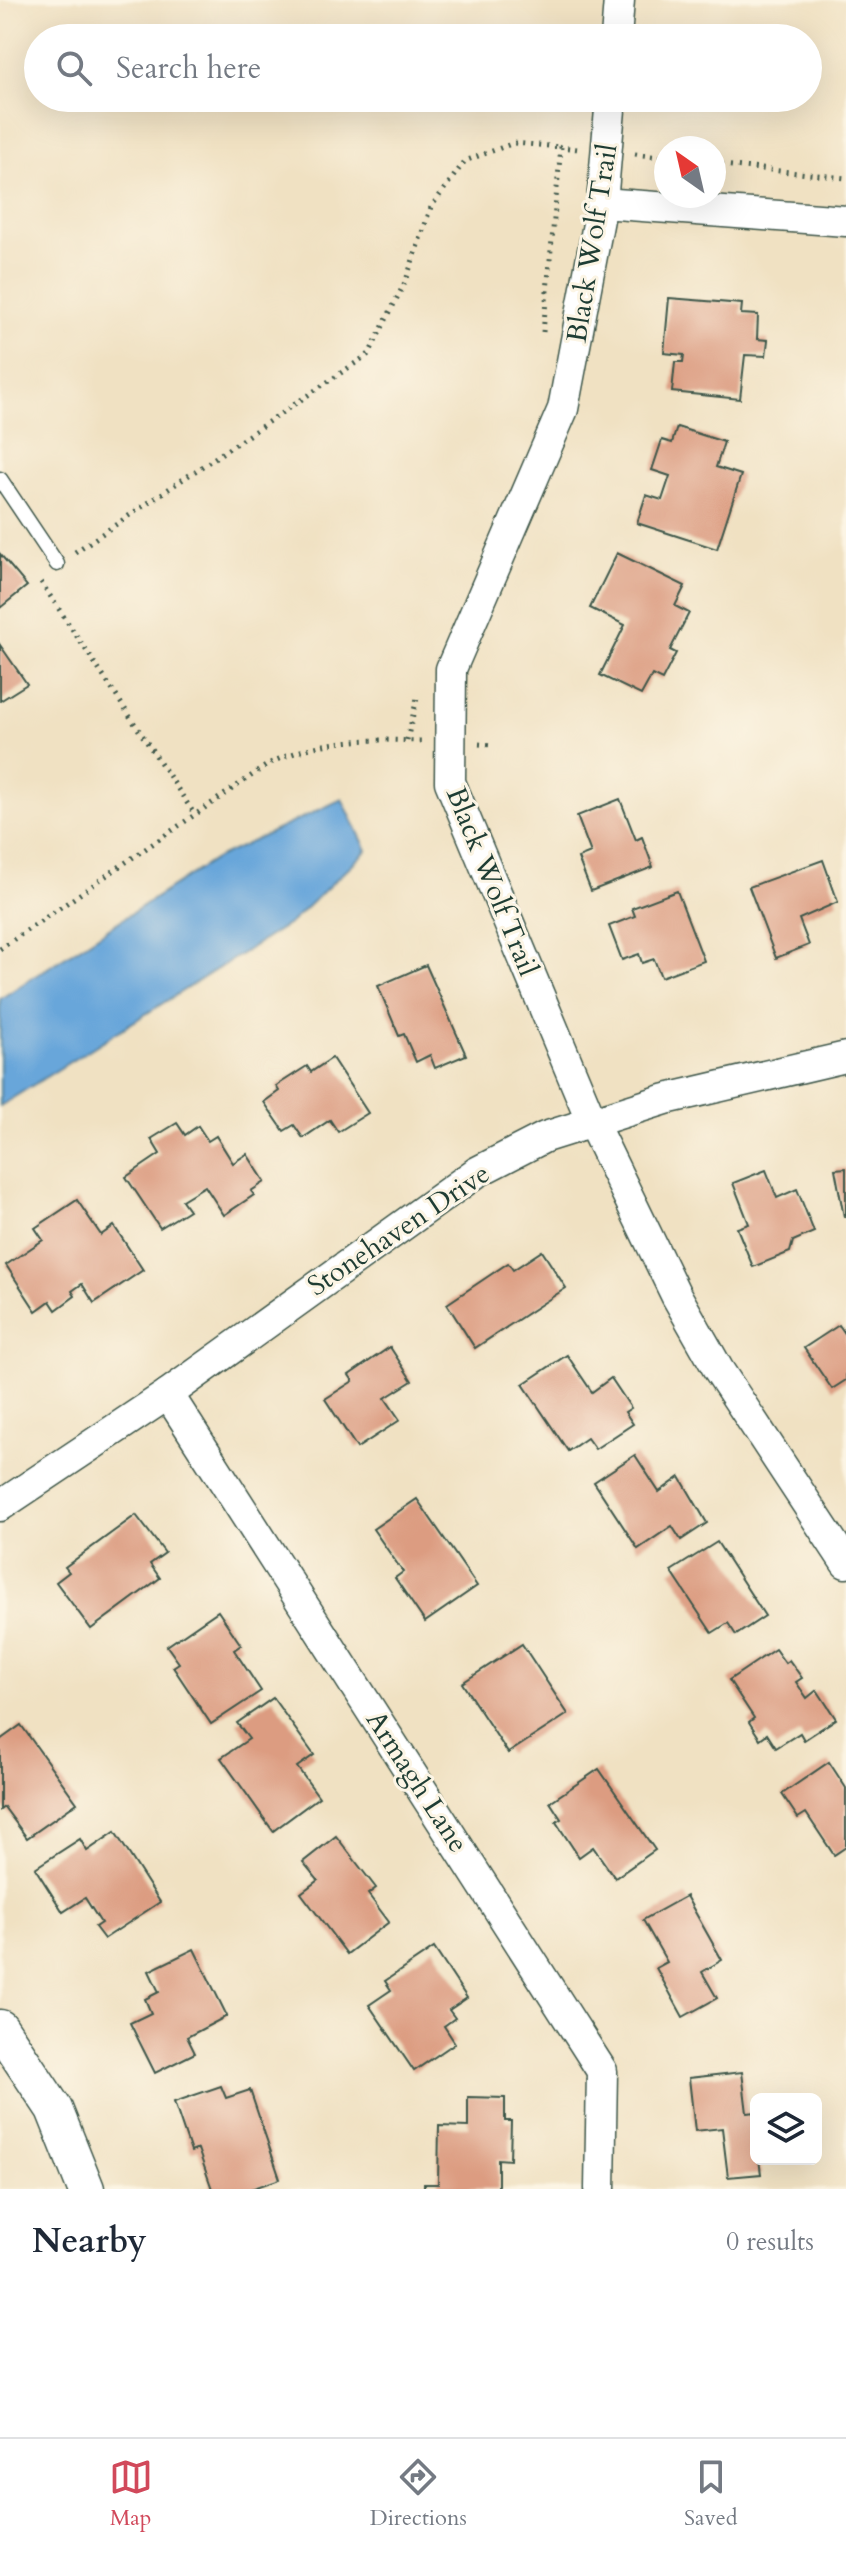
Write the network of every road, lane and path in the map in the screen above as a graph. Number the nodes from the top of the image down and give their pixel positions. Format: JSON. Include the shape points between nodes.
{"nodes":[{"id":1,"x":619,"y":0,"type":"edge"},
{"id":2,"x":617,"y":24,"type":"edge"},
{"id":3,"x":610,"y":112,"type":"edge"},
{"id":4,"x":561,"y":147,"type":"junction"},
{"id":5,"x":607,"y":150,"type":"junction"},
{"id":6,"x":726,"y":165,"type":"edge"},
{"id":7,"x":846,"y":178,"type":"edge"},
{"id":8,"x":602,"y":203,"type":"junction"},
{"id":9,"x":846,"y":221,"type":"edge"},
{"id":10,"x":542,"y":341,"type":"dead end"},
{"id":11,"x":0,"y":479,"type":"edge"},
{"id":12,"x":57,"y":564,"type":"junction"},
{"id":13,"x":420,"y":685,"type":"dead end"},
{"id":14,"x":407,"y":740,"type":"junction"},
{"id":15,"x":450,"y":742,"type":"junction"},
{"id":16,"x":494,"y":745,"type":"dead end"},
{"id":17,"x":195,"y":815,"type":"junction"},
{"id":18,"x":0,"y":949,"type":"edge"},
{"id":19,"x":846,"y":1057,"type":"edge"},
{"id":20,"x":592,"y":1122,"type":"junction"},
{"id":21,"x":168,"y":1394,"type":"junction"},
{"id":22,"x":0,"y":1506,"type":"edge"},
{"id":23,"x":846,"y":1563,"type":"edge"},
{"id":24,"x":0,"y":2028,"type":"edge"},
{"id":25,"x":86,"y":2189,"type":"edge"},
{"id":26,"x":600,"y":2189,"type":"edge"}],
"edges":[{"from":1,"to":2,"type":"street"},
{"from":3,"to":5,"type":"street","name":"Black Wolf Trail"},
{"from":4,"to":5,"type":"path"},
{"from":4,"to":10,"type":"path"},
{"from":4,"to":12,"type":"path","via":[[514,143],[465,161],[431,207],[406,280],[369,354]]},
{"from":5,"to":8,"type":"street","name":"Black Wolf Trail"},
{"from":6,"to":7,"type":"path"},
{"from":8,"to":9,"type":"street"},
{"from":8,"to":15,"type":"street","name":"Black Wolf Trail","via":[[563,409],[451,669]]},
{"from":11,"to":12,"type":"lane"},
{"from":12,"to":17,"type":"path","via":[[38,577]]},
{"from":13,"to":14,"type":"path"},
{"from":14,"to":15,"type":"path"},
{"from":14,"to":17,"type":"path","via":[[361,738],[302,748],[270,763]]},
{"from":15,"to":16,"type":"path"},
{"from":15,"to":20,"type":"street","name":"Black Wolf Trail","via":[[450,782]]},
{"from":17,"to":18,"type":"path"},
{"from":19,"to":20,"type":"street","name":"Stonehaven Drive"},
{"from":20,"to":21,"type":"street","name":"Stonehaven Drive","via":[[545,1137],[477,1172]]},
{"from":20,"to":23,"type":"street","name":"Black Wolf Trail","via":[[718,1369]]},
{"from":21,"to":22,"type":"street","name":"Stonehaven Drive"},
{"from":21,"to":26,"type":"street","name":"Armagh Lane","via":[[602,2071]]},
{"from":24,"to":25,"type":"street","via":[[54,2109]]}]}
